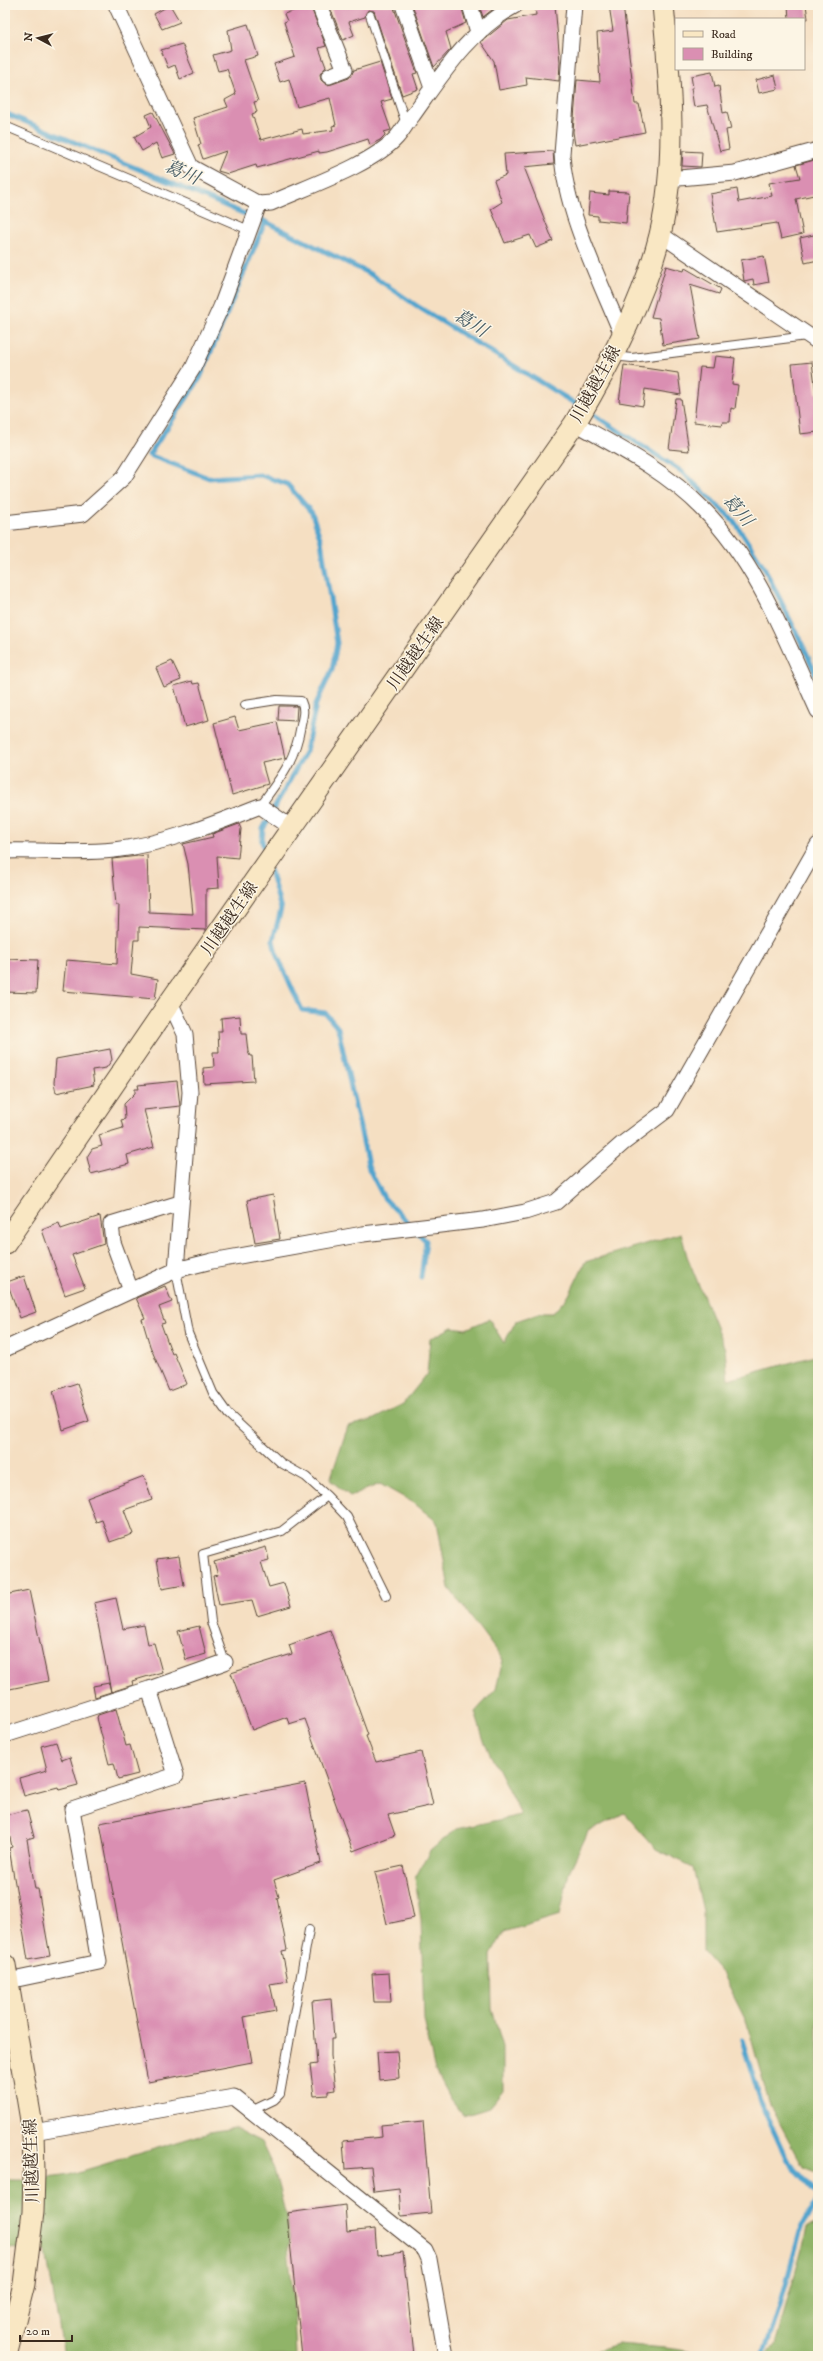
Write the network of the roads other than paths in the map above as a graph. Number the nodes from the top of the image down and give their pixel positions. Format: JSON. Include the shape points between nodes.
{"nodes":[{"id":1,"x":116,"y":5,"type":"edge"},
{"id":2,"x":319,"y":5,"type":"edge"},
{"id":3,"x":403,"y":5,"type":"edge"},
{"id":4,"x":470,"y":5,"type":"edge"},
{"id":5,"x":516,"y":5,"type":"edge"},
{"id":6,"x":574,"y":5,"type":"edge"},
{"id":7,"x":663,"y":5,"type":"edge"},
{"id":8,"x":370,"y":15,"type":"dead end"},
{"id":9,"x":478,"y":32,"type":"junction"},
{"id":10,"x":329,"y":76,"type":"dead end"},
{"id":11,"x":432,"y":88,"type":"junction"},
{"id":12,"x":406,"y":124,"type":"junction"},
{"id":13,"x":5,"y":126,"type":"edge"},
{"id":14,"x":818,"y":150,"type":"edge"},
{"id":15,"x":668,"y":179,"type":"junction"},
{"id":16,"x":259,"y":204,"type":"junction"},
{"id":17,"x":249,"y":230,"type":"junction"},
{"id":18,"x":660,"y":234,"type":"junction"},
{"id":19,"x":622,"y":335,"type":"junction"},
{"id":20,"x":815,"y":337,"type":"edge"},
{"id":21,"x":612,"y":356,"type":"junction"},
{"id":22,"x":576,"y":421,"type":"junction"},
{"id":23,"x":5,"y":523,"type":"edge"},
{"id":24,"x":245,"y":705,"type":"dead end"},
{"id":25,"x":818,"y":711,"type":"edge"},
{"id":26,"x":260,"y":806,"type":"junction"},
{"id":27,"x":292,"y":828,"type":"junction"},
{"id":28,"x":818,"y":845,"type":"edge"},
{"id":29,"x":5,"y":851,"type":"edge"},
{"id":30,"x":170,"y":1002,"type":"junction"},
{"id":31,"x":180,"y":1203,"type":"junction"},
{"id":32,"x":5,"y":1243,"type":"edge"},
{"id":33,"x":176,"y":1270,"type":"junction"},
{"id":34,"x":131,"y":1291,"type":"junction"},
{"id":35,"x":5,"y":1349,"type":"edge"},
{"id":36,"x":327,"y":1496,"type":"junction"},
{"id":37,"x":386,"y":1596,"type":"dead end"},
{"id":38,"x":225,"y":1662,"type":"joint"},
{"id":39,"x":149,"y":1689,"type":"junction"},
{"id":40,"x":5,"y":1735,"type":"edge"},
{"id":41,"x":309,"y":1930,"type":"dead end"},
{"id":42,"x":6,"y":1973,"type":"edge"},
{"id":43,"x":251,"y":2111,"type":"junction"},
{"id":44,"x":33,"y":2132,"type":"junction"},
{"id":45,"x":6,"y":2356,"type":"edge"},
{"id":46,"x":446,"y":2356,"type":"edge"}],
"edges":[{"from":1,"to":16,"type":"street","via":[[191,167]]},
{"from":2,"to":10,"type":"street","via":[[345,70]]},
{"from":3,"to":11,"type":"street"},
{"from":4,"to":9,"type":"street"},
{"from":5,"to":9,"type":"street","via":[[501,13]]},
{"from":6,"to":19,"type":"street","via":[[562,154],[563,177],[570,204]]},
{"from":7,"to":15,"type":"main road","name":"川越越生線","via":[[671,93]]},
{"from":8,"to":12,"type":"lane"},
{"from":9,"to":11,"type":"street","via":[[449,63]]},
{"from":11,"to":12,"type":"street"},
{"from":12,"to":16,"type":"street","via":[[397,137],[373,157],[271,203]]},
{"from":13,"to":17,"type":"lane"},
{"from":14,"to":15,"type":"street","via":[[735,173]]},
{"from":15,"to":18,"type":"main road","name":"川越越生線"},
{"from":16,"to":17,"type":"street"},
{"from":17,"to":23,"type":"street","via":[[241,258],[221,307],[192,368],[124,477],[83,514]]},
{"from":18,"to":19,"type":"main road","name":"川越越生線","via":[[653,259]]},
{"from":18,"to":20,"type":"street"},
{"from":19,"to":21,"type":"main road","name":"川越越生線"},
{"from":20,"to":21,"type":"lane","via":[[632,358]]},
{"from":21,"to":22,"type":"main road","name":"川越越生線"},
{"from":22,"to":25,"type":"street","via":[[662,474],[703,509],[740,554],[774,614]]},
{"from":22,"to":27,"type":"main road","name":"川越越生線"},
{"from":24,"to":26,"type":"lane","via":[[289,700],[301,701],[304,708],[298,746],[290,764]]},
{"from":26,"to":27,"type":"street"},
{"from":26,"to":29,"type":"street","via":[[171,839],[115,850],[72,853]]},
{"from":27,"to":30,"type":"main road","name":"川越越生線"},
{"from":28,"to":33,"type":"street","via":[[667,1110],[622,1144],[556,1202],[518,1214],[348,1236],[225,1258]]},
{"from":30,"to":31,"type":"street","via":[[185,1034],[189,1068],[190,1092]]},
{"from":30,"to":32,"type":"main road","name":"川越越生線"},
{"from":31,"to":33,"type":"street"},
{"from":31,"to":34,"type":"street","via":[[111,1224],[113,1242]]},
{"from":33,"to":34,"type":"street"},
{"from":33,"to":36,"type":"lane","via":[[188,1333],[213,1393],[228,1414],[281,1463],[306,1477]]},
{"from":34,"to":35,"type":"street"},
{"from":36,"to":37,"type":"lane","via":[[347,1518]]},
{"from":36,"to":38,"type":"lane","via":[[282,1532],[203,1554],[211,1622]]},
{"from":38,"to":39,"type":"street"},
{"from":39,"to":40,"type":"street"},
{"from":39,"to":42,"type":"street","via":[[176,1775],[72,1809],[99,1962]]},
{"from":41,"to":43,"type":"lane","via":[[280,2094],[274,2100]]},
{"from":42,"to":44,"type":"main road","name":"川越越生線"},
{"from":43,"to":44,"type":"street","via":[[234,2097]]},
{"from":43,"to":46,"type":"street","via":[[425,2250],[429,2258]]},
{"from":44,"to":45,"type":"main road","name":"川越越生線","via":[[33,2212],[24,2284]]}]}
